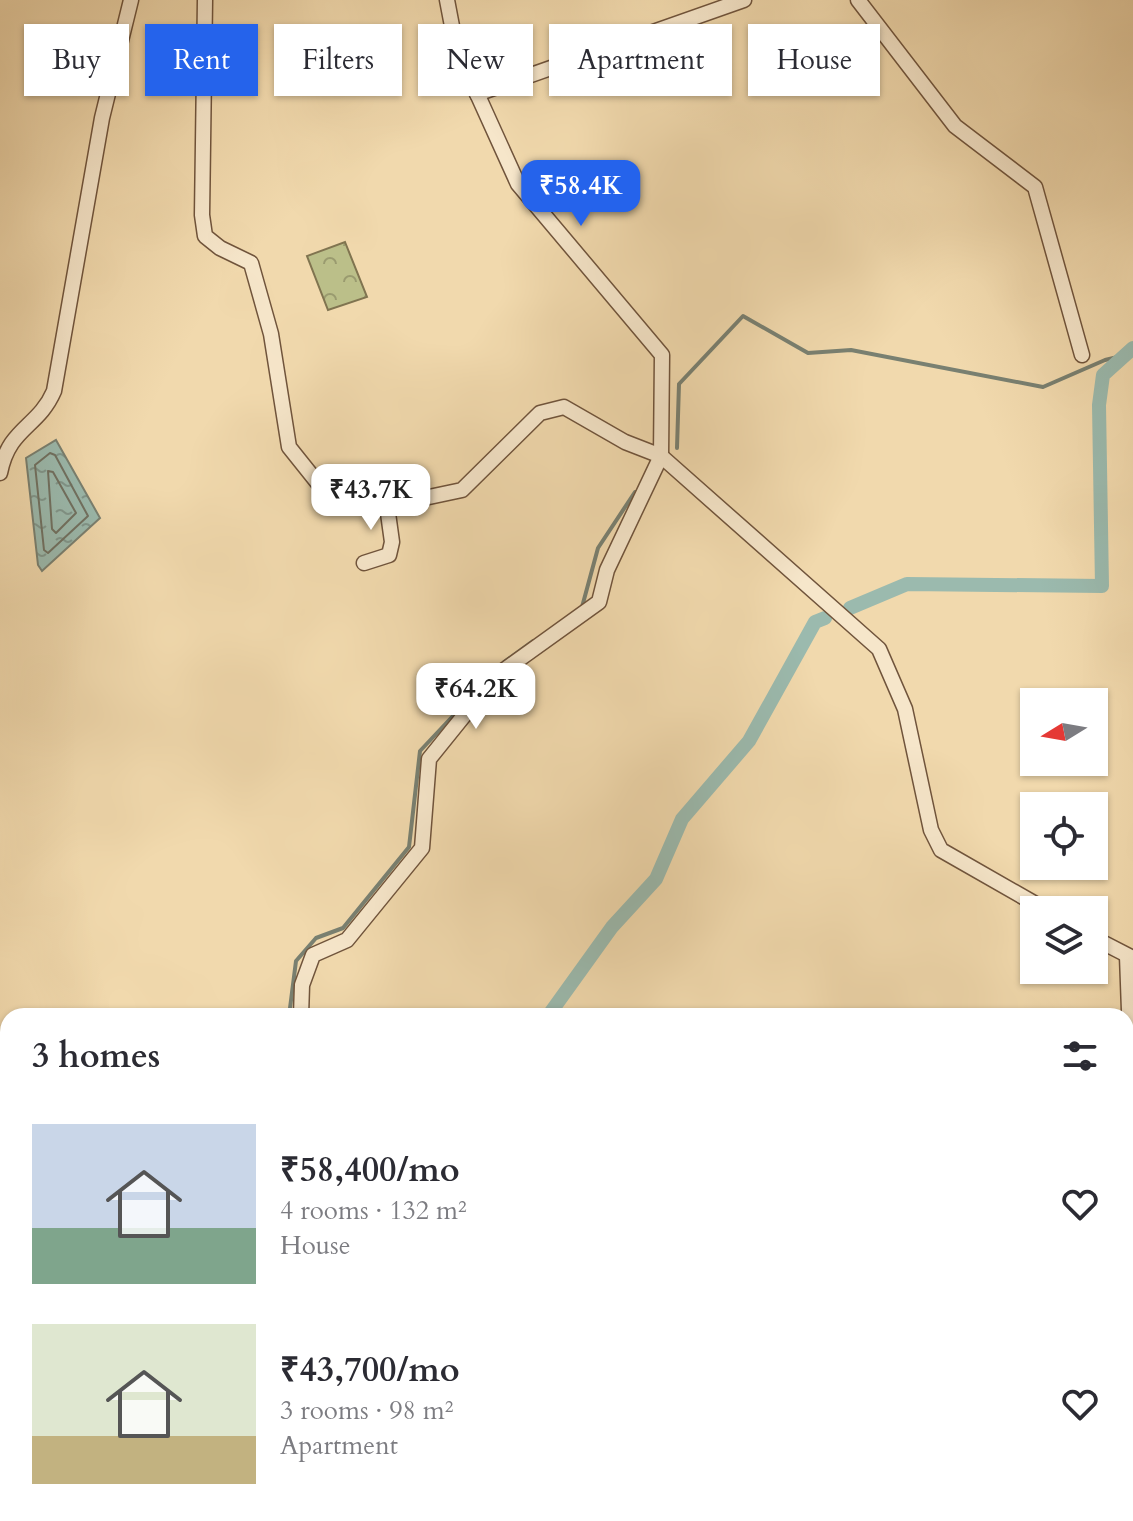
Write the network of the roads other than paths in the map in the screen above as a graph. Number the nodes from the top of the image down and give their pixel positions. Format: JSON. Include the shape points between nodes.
{"nodes":[{"id":1,"x":131,"y":0,"type":"edge"},
{"id":2,"x":205,"y":0,"type":"edge"},
{"id":3,"x":447,"y":0,"type":"edge"},
{"id":4,"x":744,"y":0,"type":"edge"},
{"id":5,"x":858,"y":0,"type":"edge"},
{"id":6,"x":452,"y":24,"type":"edge"},
{"id":7,"x":533,"y":74,"type":"edge"},
{"id":8,"x":478,"y":96,"type":"edge"},
{"id":9,"x":1082,"y":355,"type":"dead end"},
{"id":10,"x":661,"y":456,"type":"junction"},
{"id":11,"x":0,"y":473,"type":"edge"},
{"id":12,"x":387,"y":506,"type":"junction"},
{"id":13,"x":364,"y":563,"type":"dead end"},
{"id":14,"x":1022,"y":896,"type":"edge"},
{"id":15,"x":1108,"y":945,"type":"edge"},
{"id":16,"x":1130,"y":957,"type":"edge"},
{"id":17,"x":301,"y":1008,"type":"edge"},
{"id":18,"x":1131,"y":1008,"type":"edge"}],
"edges":[{"from":1,"to":11,"type":"street","via":[[102,118],[54,391],[47,408],[11,439]]},
{"from":2,"to":12,"type":"street","via":[[205,236],[251,263],[271,334],[289,447],[325,492],[372,509]]},
{"from":3,"to":6,"type":"street"},
{"from":4,"to":7,"type":"street"},
{"from":5,"to":9,"type":"street","via":[[955,126],[1035,187]]},
{"from":8,"to":10,"type":"street","via":[[518,184],[662,355]]},
{"from":10,"to":12,"type":"street","via":[[564,407],[540,413],[462,490]]},
{"from":10,"to":14,"type":"street","via":[[879,649],[905,709],[931,830],[941,850]]},
{"from":10,"to":17,"type":"street","via":[[607,570],[599,602],[496,676],[429,759],[422,848],[347,940],[313,955],[302,985]]},
{"from":12,"to":13,"type":"street","via":[[389,555]]},
{"from":15,"to":16,"type":"street"},
{"from":16,"to":18,"type":"street"}]}
